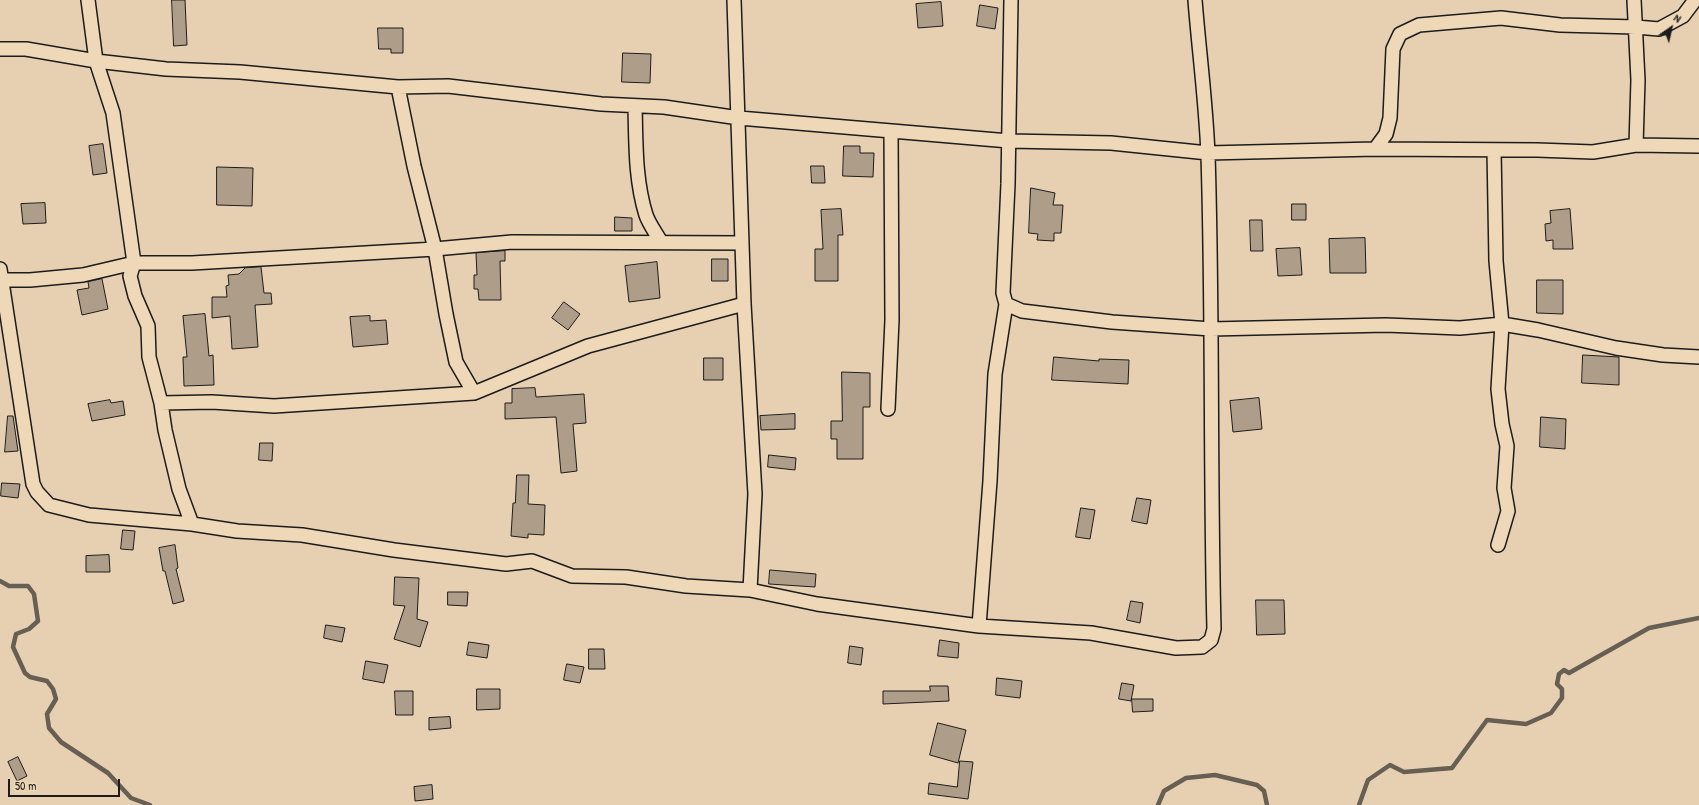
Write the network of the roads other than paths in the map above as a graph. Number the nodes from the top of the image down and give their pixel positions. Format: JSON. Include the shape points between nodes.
{"nodes":[{"id":1,"x":88,"y":0,"type":"edge"},
{"id":2,"x":734,"y":0,"type":"edge"},
{"id":3,"x":1011,"y":0,"type":"edge"},
{"id":4,"x":1195,"y":0,"type":"edge"},
{"id":5,"x":1634,"y":0,"type":"edge"},
{"id":6,"x":1695,"y":0,"type":"edge"},
{"id":7,"x":1636,"y":27,"type":"junction"},
{"id":8,"x":0,"y":49,"type":"edge"},
{"id":9,"x":96,"y":61,"type":"junction"},
{"id":10,"x":398,"y":87,"type":"junction"},
{"id":11,"x":635,"y":106,"type":"junction"},
{"id":12,"x":739,"y":118,"type":"junction"},
{"id":13,"x":891,"y":131,"type":"junction"},
{"id":14,"x":1009,"y":141,"type":"junction"},
{"id":15,"x":1636,"y":145,"type":"junction"},
{"id":16,"x":1699,"y":146,"type":"edge"},
{"id":17,"x":1375,"y":149,"type":"junction"},
{"id":18,"x":1494,"y":150,"type":"junction"},
{"id":19,"x":1208,"y":153,"type":"junction"},
{"id":20,"x":661,"y":242,"type":"junction"},
{"id":21,"x":742,"y":243,"type":"junction"},
{"id":22,"x":435,"y":248,"type":"junction"},
{"id":23,"x":134,"y":263,"type":"junction"},
{"id":24,"x":1,"y":274,"type":"edge"},
{"id":25,"x":744,"y":304,"type":"junction"},
{"id":26,"x":1006,"y":304,"type":"junction"},
{"id":27,"x":1502,"y":324,"type":"junction"},
{"id":28,"x":1211,"y":329,"type":"junction"},
{"id":29,"x":1699,"y":357,"type":"edge"},
{"id":30,"x":474,"y":392,"type":"junction"},
{"id":31,"x":161,"y":402,"type":"junction"},
{"id":32,"x":888,"y":409,"type":"dead end"},
{"id":33,"x":192,"y":524,"type":"junction"},
{"id":34,"x":1498,"y":545,"type":"dead end"},
{"id":35,"x":750,"y":590,"type":"junction"},
{"id":36,"x":979,"y":626,"type":"junction"}],
"edges":[{"from":1,"to":9,"type":"street"},
{"from":2,"to":12,"type":"street"},
{"from":3,"to":14,"type":"street"},
{"from":4,"to":19,"type":"street"},
{"from":5,"to":7,"type":"street"},
{"from":6,"to":7,"type":"street","via":[[1683,16],[1659,29]]},
{"from":7,"to":15,"type":"street"},
{"from":7,"to":17,"type":"street","via":[[1560,25],[1501,18],[1419,25],[1400,34],[1393,49],[1390,118],[1386,134]]},
{"from":8,"to":9,"type":"street","via":[[26,49]]},
{"from":9,"to":10,"type":"street"},
{"from":9,"to":23,"type":"street","via":[[113,113]]},
{"from":10,"to":11,"type":"street","via":[[448,86]]},
{"from":10,"to":22,"type":"street","via":[[414,166]]},
{"from":11,"to":12,"type":"street","via":[[664,107]]},
{"from":11,"to":20,"type":"street","via":[[638,184],[646,216]]},
{"from":12,"to":13,"type":"street"},
{"from":12,"to":21,"type":"street"},
{"from":13,"to":14,"type":"street"},
{"from":13,"to":32,"type":"street","via":[[892,320]]},
{"from":14,"to":19,"type":"street","via":[[1111,143]]},
{"from":14,"to":26,"type":"street","via":[[1003,293]]},
{"from":15,"to":16,"type":"street"},
{"from":15,"to":18,"type":"street","via":[[1593,152]]},
{"from":17,"to":18,"type":"street"},
{"from":17,"to":19,"type":"street"},
{"from":18,"to":27,"type":"street","via":[[1496,261]]},
{"from":19,"to":28,"type":"street"},
{"from":20,"to":21,"type":"street"},
{"from":20,"to":22,"type":"street","via":[[512,242]]},
{"from":21,"to":25,"type":"street"},
{"from":22,"to":23,"type":"street","via":[[192,263]]},
{"from":22,"to":30,"type":"street","via":[[456,362]]},
{"from":23,"to":24,"type":"street","via":[[83,274],[30,280]]},
{"from":23,"to":31,"type":"street","via":[[130,276],[135,296],[148,326],[149,357]]},
{"from":24,"to":33,"type":"street","via":[[33,484],[37,492],[49,505],[89,515]]},
{"from":25,"to":30,"type":"street","via":[[588,346]]},
{"from":25,"to":35,"type":"street","via":[[755,494]]},
{"from":26,"to":28,"type":"street","via":[[1022,311],[1112,322]]},
{"from":26,"to":36,"type":"street","via":[[995,374]]},
{"from":27,"to":28,"type":"street","via":[[1460,328],[1386,325]]},
{"from":27,"to":29,"type":"street","via":[[1616,348],[1662,355]]},
{"from":27,"to":34,"type":"street","via":[[1498,389],[1507,446],[1504,488],[1508,511]]},
{"from":28,"to":36,"type":"street","via":[[1214,630],[1211,640],[1202,647],[1176,648],[1091,633]]},
{"from":30,"to":31,"type":"street","via":[[274,406]]},
{"from":31,"to":33,"type":"street","via":[[179,490]]},
{"from":33,"to":35,"type":"street","via":[[237,531],[302,535],[506,564],[532,561],[572,576],[626,577],[686,586]]},
{"from":35,"to":36,"type":"street","via":[[817,604]]}]}
